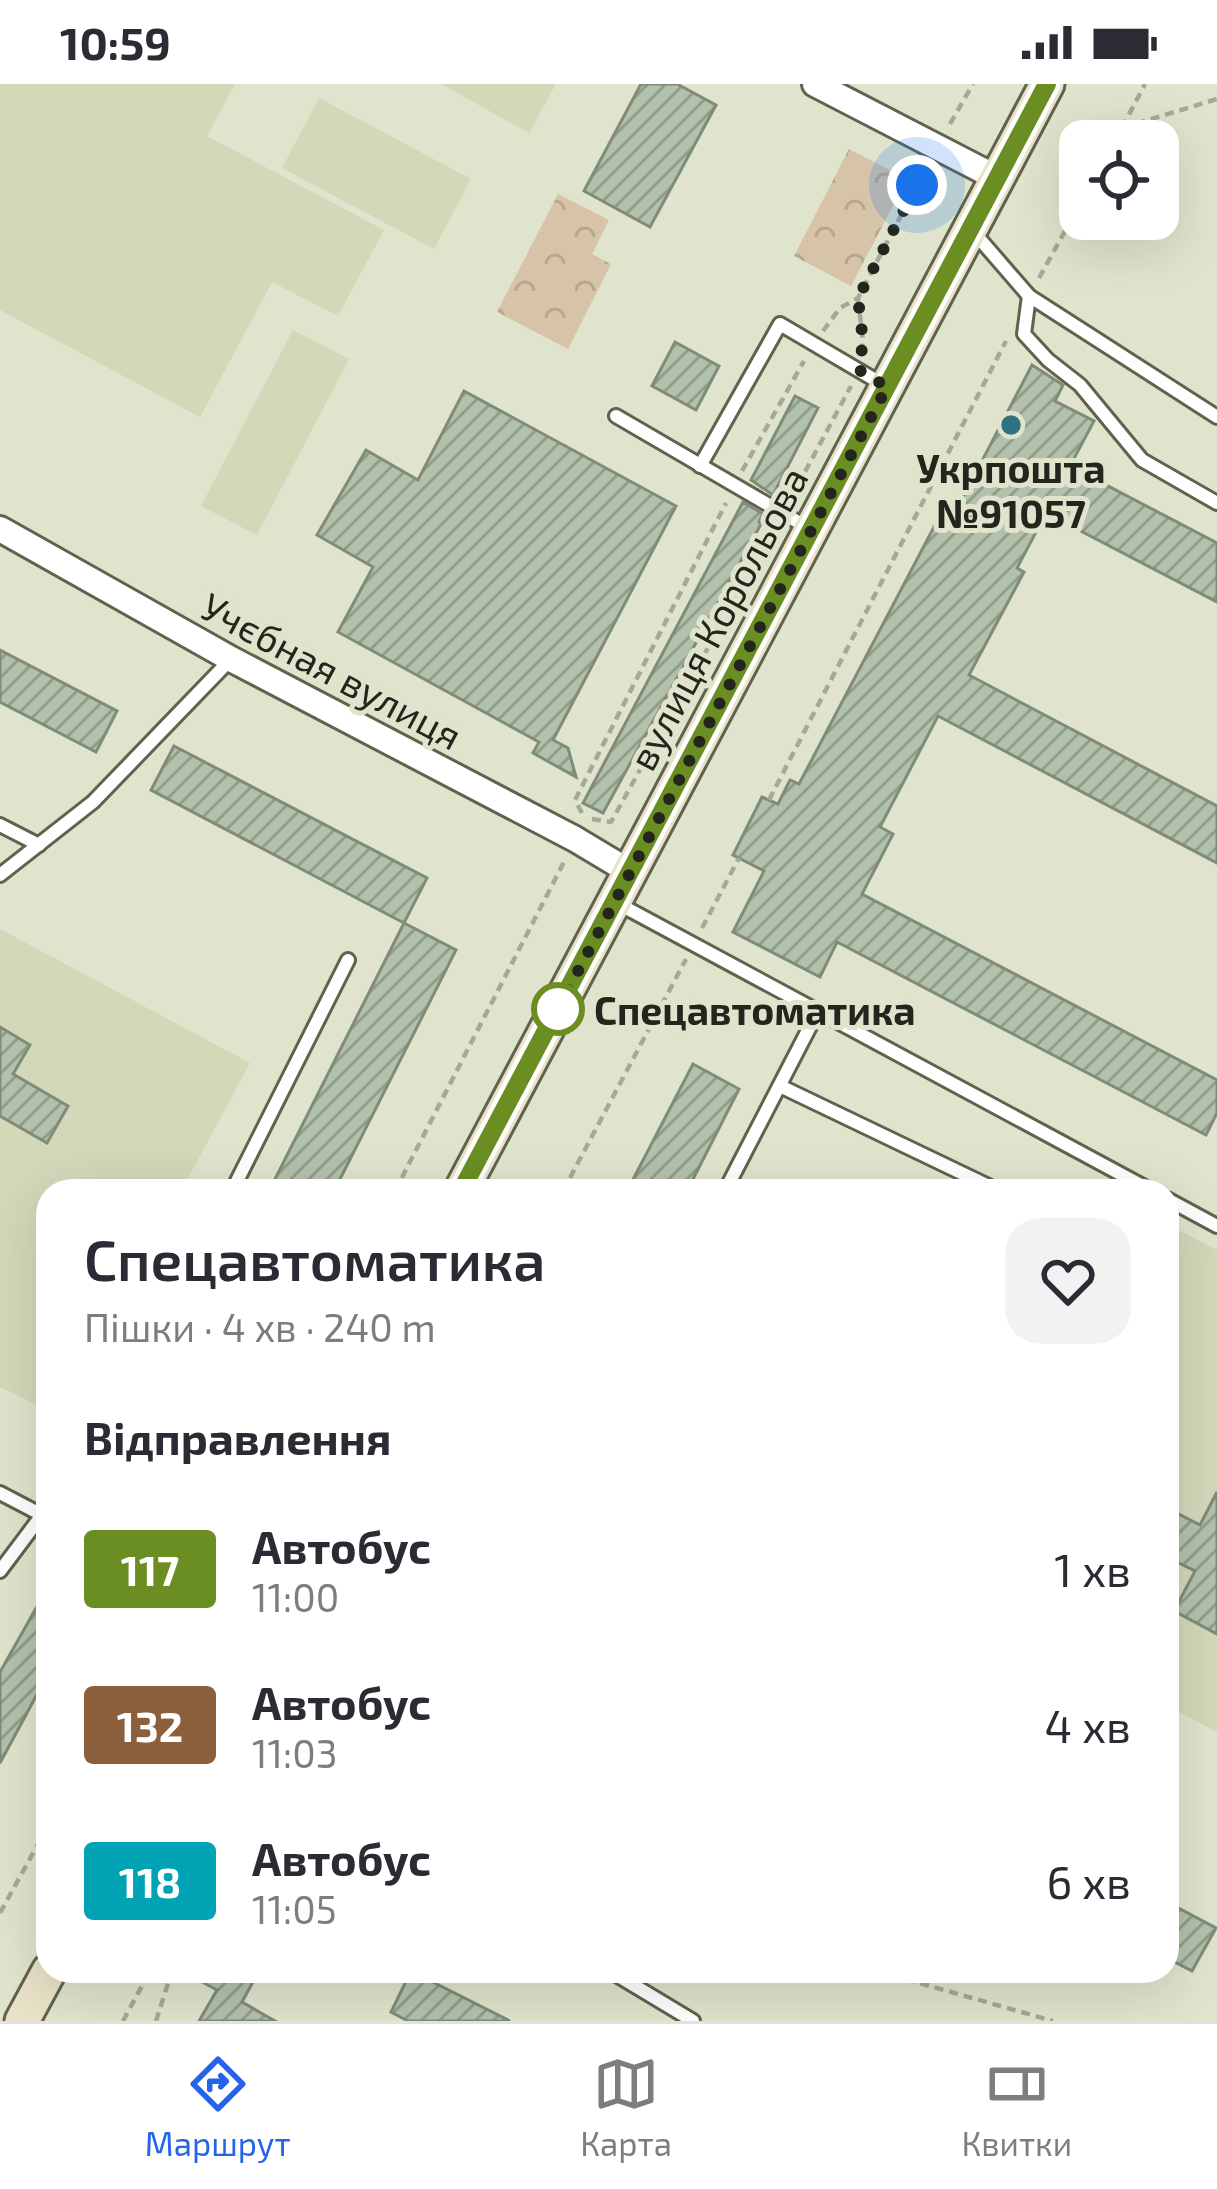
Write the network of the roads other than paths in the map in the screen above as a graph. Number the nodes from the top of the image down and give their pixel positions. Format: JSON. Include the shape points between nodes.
{"nodes":[{"id":1,"x":814,"y":84,"type":"edge"},
{"id":2,"x":1047,"y":84,"type":"edge"},
{"id":3,"x":997,"y":178,"type":"junction"},
{"id":4,"x":971,"y":228,"type":"junction"},
{"id":5,"x":1029,"y":296,"type":"junction"},
{"id":6,"x":873,"y":378,"type":"junction"},
{"id":7,"x":616,"y":416,"type":"dead end"},
{"id":8,"x":1217,"y":417,"type":"edge"},
{"id":9,"x":700,"y":466,"type":"junction"},
{"id":10,"x":1217,"y":503,"type":"edge"},
{"id":11,"x":797,"y":521,"type":"junction"},
{"id":12,"x":0,"y":529,"type":"edge"},
{"id":13,"x":231,"y":659,"type":"junction"},
{"id":14,"x":0,"y":825,"type":"edge"},
{"id":15,"x":39,"y":845,"type":"junction"},
{"id":16,"x":0,"y":875,"type":"edge"},
{"id":17,"x":622,"y":887,"type":"junction"},
{"id":18,"x":348,"y":960,"type":"dead end"},
{"id":19,"x":818,"y":1011,"type":"junction"},
{"id":20,"x":780,"y":1086,"type":"junction"},
{"id":21,"x":238,"y":1179,"type":"edge"},
{"id":22,"x":467,"y":1179,"type":"edge"},
{"id":23,"x":731,"y":1179,"type":"edge"},
{"id":24,"x":975,"y":1179,"type":"edge"},
{"id":25,"x":1130,"y":1179,"type":"edge"},
{"id":26,"x":1179,"y":1205,"type":"edge"},
{"id":27,"x":1217,"y":1226,"type":"edge"},
{"id":28,"x":0,"y":1493,"type":"edge"},
{"id":29,"x":36,"y":1507,"type":"edge"},
{"id":30,"x":36,"y":1523,"type":"edge"},
{"id":31,"x":0,"y":1571,"type":"edge"},
{"id":32,"x":43,"y":1983,"type":"edge"},
{"id":33,"x":630,"y":1983,"type":"edge"},
{"id":34,"x":22,"y":2021,"type":"edge"},
{"id":35,"x":693,"y":2021,"type":"edge"}],
"edges":[{"from":1,"to":3,"type":"street"},
{"from":2,"to":3,"type":"street","name":"вулиця Корольова"},
{"from":3,"to":4,"type":"street","name":"вулиця Корольова"},
{"from":4,"to":5,"type":"lane"},
{"from":4,"to":6,"type":"street","name":"вулиця Корольова"},
{"from":5,"to":8,"type":"lane"},
{"from":5,"to":10,"type":"lane","via":[[1024,334],[1080,385],[1142,460]]},
{"from":6,"to":9,"type":"lane","via":[[780,324]]},
{"from":6,"to":11,"type":"street","name":"вулиця Корольова"},
{"from":7,"to":9,"type":"lane"},
{"from":9,"to":11,"type":"lane"},
{"from":11,"to":17,"type":"street","name":"вулиця Корольова"},
{"from":12,"to":13,"type":"street","name":"Учєбная вулиця"},
{"from":13,"to":15,"type":"lane","via":[[93,802]]},
{"from":13,"to":17,"type":"street","name":"Учєбная вулиця","via":[[575,839]]},
{"from":14,"to":15,"type":"lane"},
{"from":15,"to":16,"type":"lane"},
{"from":17,"to":19,"type":"lane","via":[[693,945]]},
{"from":17,"to":22,"type":"street","name":"вулиця Корольова"},
{"from":18,"to":21,"type":"lane"},
{"from":19,"to":20,"type":"lane"},
{"from":19,"to":25,"type":"lane"},
{"from":20,"to":23,"type":"lane"},
{"from":20,"to":24,"type":"lane"},
{"from":26,"to":27,"type":"lane"},
{"from":28,"to":29,"type":"lane"},
{"from":30,"to":31,"type":"lane"},
{"from":32,"to":34,"type":"street"},
{"from":33,"to":35,"type":"lane"}]}
